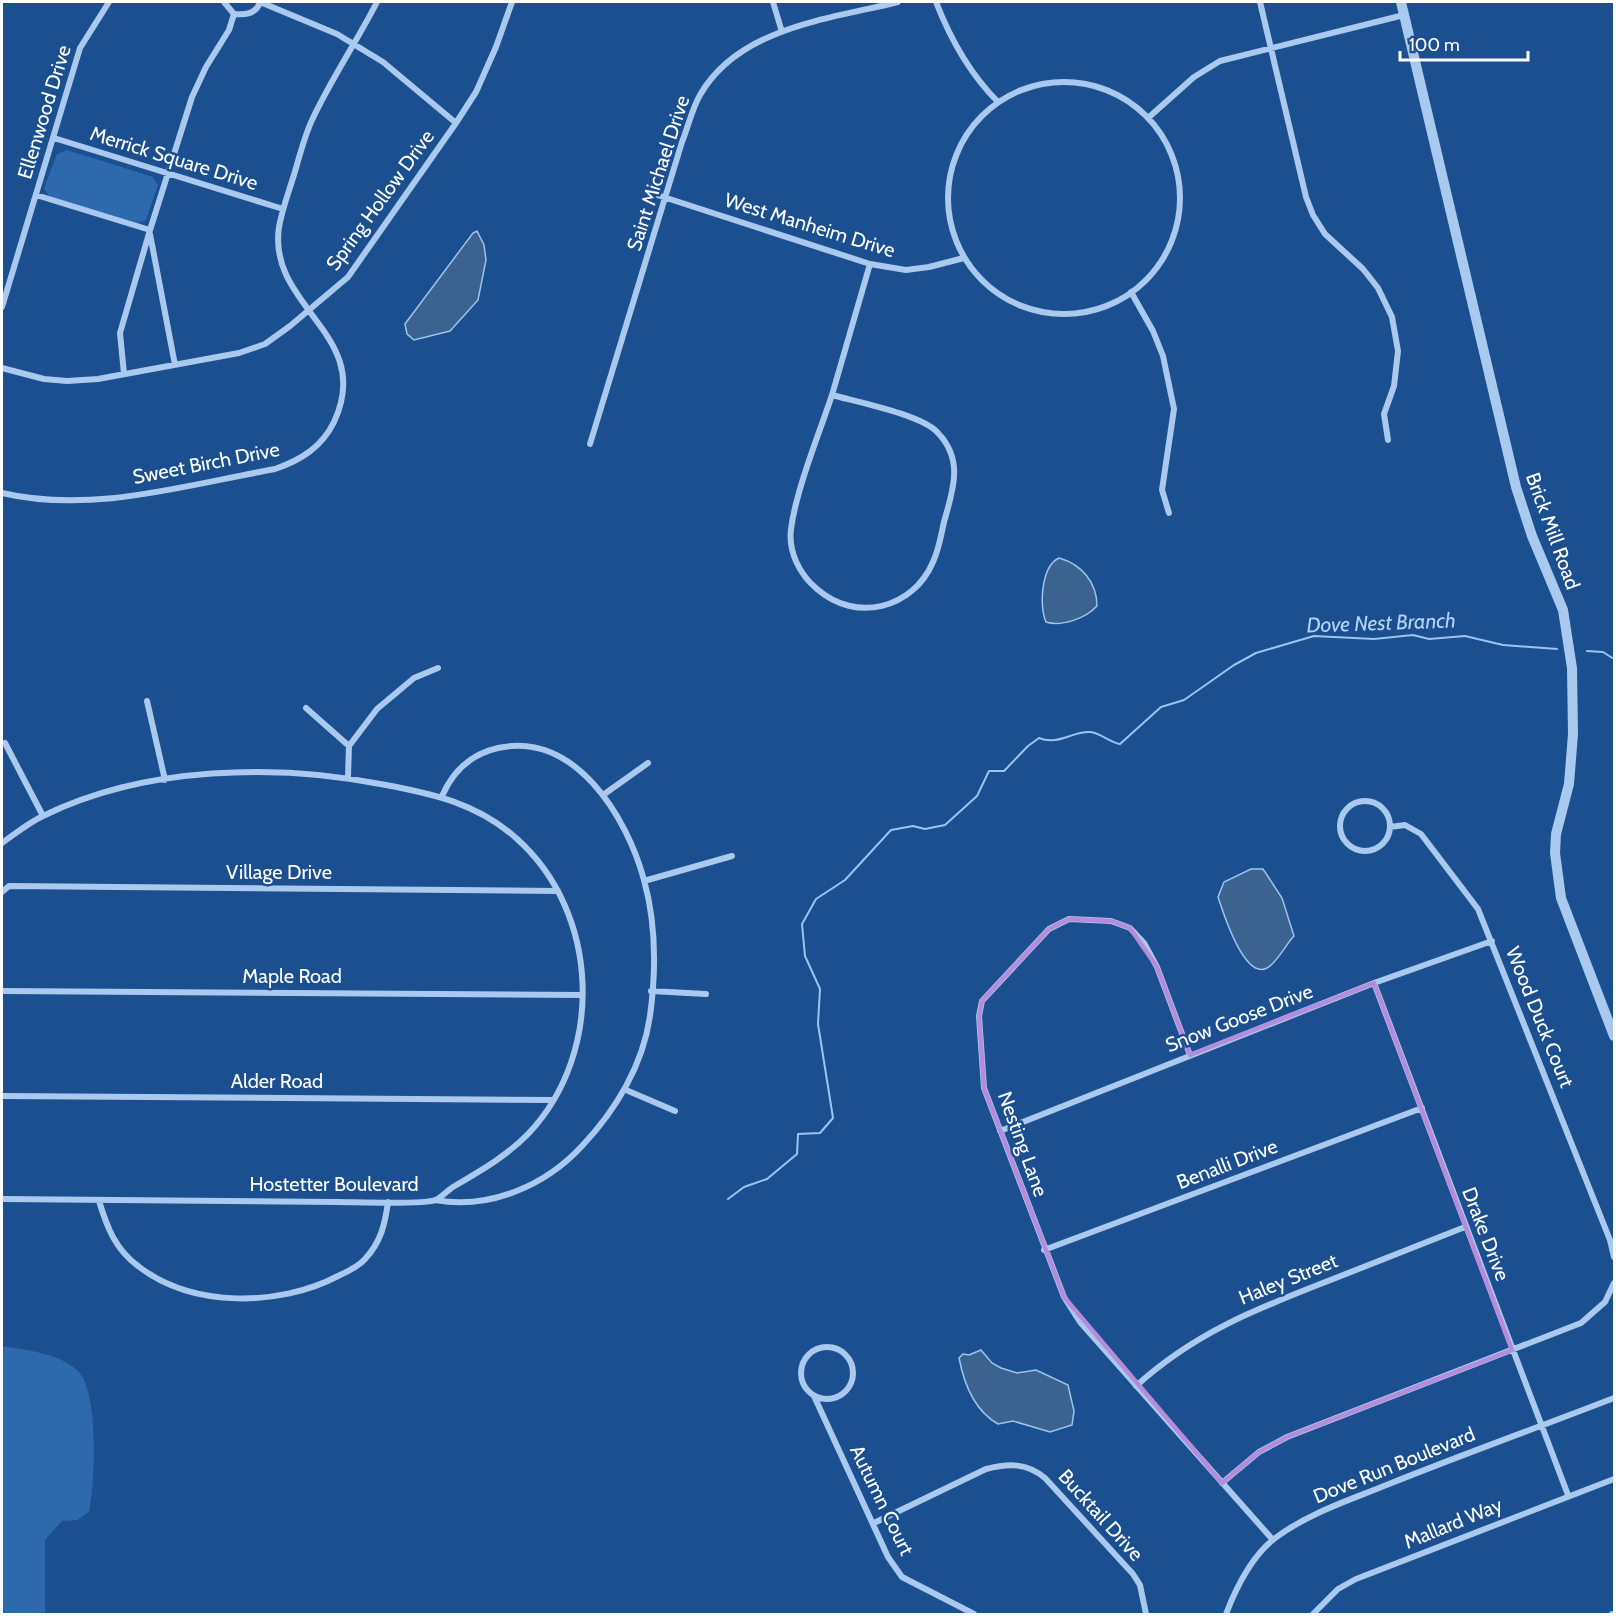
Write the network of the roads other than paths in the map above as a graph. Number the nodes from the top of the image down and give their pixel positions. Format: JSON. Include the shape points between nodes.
{"nodes":[{"id":1,"x":109,"y":2,"type":"edge"},
{"id":2,"x":224,"y":2,"type":"edge"},
{"id":3,"x":260,"y":2,"type":"edge"},
{"id":4,"x":377,"y":2,"type":"edge"},
{"id":5,"x":512,"y":2,"type":"edge"},
{"id":6,"x":773,"y":2,"type":"edge"},
{"id":7,"x":898,"y":2,"type":"edge"},
{"id":8,"x":936,"y":2,"type":"edge"},
{"id":9,"x":1260,"y":2,"type":"edge"},
{"id":10,"x":1401,"y":2,"type":"edge"},
{"id":11,"x":234,"y":14,"type":"junction"},
{"id":12,"x":1404,"y":15,"type":"junction"},
{"id":13,"x":782,"y":32,"type":"junction"},
{"id":14,"x":355,"y":45,"type":"junction"},
{"id":15,"x":1270,"y":47,"type":"junction"},
{"id":16,"x":998,"y":102,"type":"junction"},
{"id":17,"x":1148,"y":118,"type":"junction"},
{"id":18,"x":456,"y":123,"type":"junction"},
{"id":19,"x":54,"y":138,"type":"junction"},
{"id":20,"x":169,"y":173,"type":"junction"},
{"id":21,"x":648,"y":192,"type":"dead end"},
{"id":22,"x":36,"y":195,"type":"junction"},
{"id":23,"x":666,"y":197,"type":"junction"},
{"id":24,"x":283,"y":209,"type":"junction"},
{"id":25,"x":150,"y":230,"type":"junction"},
{"id":26,"x":964,"y":258,"type":"junction"},
{"id":27,"x":870,"y":264,"type":"junction"},
{"id":28,"x":1131,"y":292,"type":"junction"},
{"id":29,"x":2,"y":307,"type":"edge"},
{"id":30,"x":310,"y":310,"type":"junction"},
{"id":31,"x":175,"y":364,"type":"junction"},
{"id":32,"x":2,"y":368,"type":"edge"},
{"id":33,"x":124,"y":374,"type":"junction"},
{"id":34,"x":832,"y":395,"type":"junction"},
{"id":35,"x":1388,"y":440,"type":"dead end"},
{"id":36,"x":590,"y":444,"type":"dead end"},
{"id":37,"x":2,"y":493,"type":"edge"},
{"id":38,"x":1169,"y":513,"type":"dead end"},
{"id":39,"x":438,"y":668,"type":"dead end"},
{"id":40,"x":147,"y":701,"type":"dead end"},
{"id":41,"x":306,"y":708,"type":"dead end"},
{"id":42,"x":5,"y":743,"type":"dead end"},
{"id":43,"x":349,"y":746,"type":"junction"},
{"id":44,"x":648,"y":763,"type":"dead end"},
{"id":45,"x":348,"y":777,"type":"junction"},
{"id":46,"x":165,"y":780,"type":"junction"},
{"id":47,"x":603,"y":795,"type":"junction"},
{"id":48,"x":442,"y":796,"type":"junction"},
{"id":49,"x":43,"y":816,"type":"junction"},
{"id":50,"x":1390,"y":827,"type":"junction"},
{"id":51,"x":2,"y":843,"type":"edge"},
{"id":52,"x":732,"y":856,"type":"dead end"},
{"id":53,"x":644,"y":881,"type":"junction"},
{"id":54,"x":558,"y":891,"type":"junction"},
{"id":55,"x":2,"y":892,"type":"edge"},
{"id":56,"x":1492,"y":941,"type":"junction"},
{"id":57,"x":1374,"y":983,"type":"junction"},
{"id":58,"x":2,"y":991,"type":"edge"},
{"id":59,"x":651,"y":991,"type":"junction"},
{"id":60,"x":706,"y":994,"type":"dead end"},
{"id":61,"x":582,"y":995,"type":"junction"},
{"id":62,"x":1614,"y":1036,"type":"edge"},
{"id":63,"x":1190,"y":1055,"type":"junction"},
{"id":64,"x":626,"y":1090,"type":"junction"},
{"id":65,"x":2,"y":1096,"type":"edge"},
{"id":66,"x":552,"y":1100,"type":"junction"},
{"id":67,"x":1422,"y":1108,"type":"junction"},
{"id":68,"x":675,"y":1111,"type":"dead end"},
{"id":69,"x":1000,"y":1131,"type":"junction"},
{"id":70,"x":2,"y":1199,"type":"edge"},
{"id":71,"x":435,"y":1200,"type":"junction"},
{"id":72,"x":99,"y":1201,"type":"junction"},
{"id":73,"x":388,"y":1202,"type":"junction"},
{"id":74,"x":1465,"y":1227,"type":"junction"},
{"id":75,"x":1044,"y":1250,"type":"junction"},
{"id":76,"x":1614,"y":1257,"type":"edge"},
{"id":77,"x":1614,"y":1283,"type":"edge"},
{"id":78,"x":1512,"y":1350,"type":"junction"},
{"id":79,"x":1136,"y":1386,"type":"junction"},
{"id":80,"x":814,"y":1396,"type":"junction"},
{"id":81,"x":1614,"y":1398,"type":"edge"},
{"id":82,"x":1542,"y":1426,"type":"junction"},
{"id":83,"x":1614,"y":1479,"type":"edge"},
{"id":84,"x":1222,"y":1483,"type":"junction"},
{"id":85,"x":1568,"y":1495,"type":"junction"},
{"id":86,"x":874,"y":1523,"type":"junction"},
{"id":87,"x":1273,"y":1540,"type":"junction"},
{"id":88,"x":975,"y":1614,"type":"edge"},
{"id":89,"x":1146,"y":1614,"type":"edge"},
{"id":90,"x":1226,"y":1614,"type":"edge"},
{"id":91,"x":1313,"y":1614,"type":"edge"}],
"edges":[{"from":1,"to":19,"type":"street","name":"Ellenwood Drive","via":[[80,48]]},
{"from":2,"to":11,"type":"street"},
{"from":3,"to":11,"type":"street","via":[[252,12]]},
{"from":3,"to":14,"type":"street"},
{"from":4,"to":14,"type":"street","name":"Sweet Birch Drive"},
{"from":5,"to":18,"type":"street","name":"Spring Hollow Drive","via":[[476,92]]},
{"from":6,"to":13,"type":"street"},
{"from":7,"to":13,"type":"street","name":"Saint Michael Drive"},
{"from":8,"to":16,"type":"street","via":[[956,46]]},
{"from":9,"to":15,"type":"street"},
{"from":10,"to":12,"type":"street","name":"Brick Mill Road"},
{"from":11,"to":20,"type":"street","via":[[230,30],[192,97]]},
{"from":12,"to":15,"type":"street"},
{"from":12,"to":62,"type":"street","name":"Brick Mill Road","via":[[1516,487],[1563,610],[1572,668],[1574,734],[1555,853],[1561,898]]},
{"from":13,"to":23,"type":"street","name":"Saint Michael Drive","via":[[746,47],[711,78],[699,97]]},
{"from":14,"to":18,"type":"street","via":[[383,62]]},
{"from":14,"to":24,"type":"street","name":"Sweet Birch Drive","via":[[312,119]]},
{"from":15,"to":17,"type":"street","via":[[1206,68]]},
{"from":15,"to":35,"type":"street","via":[[1313,215],[1325,234],[1378,288],[1392,317],[1398,351],[1394,386],[1384,414]]},
{"from":16,"to":17,"type":"street","via":[[1041,84],[1076,83],[1110,91]]},
{"from":16,"to":26,"type":"street","via":[[967,133],[950,174],[949,217]]},
{"from":17,"to":28,"type":"street","via":[[1177,169],[1180,209],[1173,238],[1159,264]]},
{"from":18,"to":30,"type":"street","name":"Spring Hollow Drive","via":[[358,264]]},
{"from":19,"to":20,"type":"street","name":"Merrick Square Drive"},
{"from":19,"to":22,"type":"street","name":"Ellenwood Drive"},
{"from":20,"to":24,"type":"street","name":"Merrick Square Drive"},
{"from":20,"to":25,"type":"street"},
{"from":21,"to":23,"type":"street","name":"West Manheim Drive"},
{"from":22,"to":25,"type":"street"},
{"from":22,"to":29,"type":"street","name":"Ellenwood Drive"},
{"from":23,"to":27,"type":"street","name":"West Manheim Drive"},
{"from":23,"to":36,"type":"street","name":"Saint Michael Drive"},
{"from":24,"to":30,"type":"street","name":"Sweet Birch Drive","via":[[278,238],[285,276]]},
{"from":25,"to":31,"type":"street"},
{"from":25,"to":33,"type":"street","via":[[120,333]]},
{"from":26,"to":27,"type":"street","name":"West Manheim Drive","via":[[906,270]]},
{"from":26,"to":28,"type":"street","via":[[1001,295],[1030,309],[1051,313],[1093,310]]},
{"from":27,"to":34,"type":"street"},
{"from":28,"to":38,"type":"street","via":[[1164,356],[1174,409],[1162,490]]},
{"from":30,"to":31,"type":"street","name":"Spring Hollow Drive","via":[[265,344],[239,353]]},
{"from":30,"to":37,"type":"street","name":"Sweet Birch Drive","via":[[337,351],[343,370],[343,390],[340,410],[329,432],[297,462],[93,500],[46,500]]},
{"from":31,"to":33,"type":"street","name":"Spring Hollow Drive"},
{"from":32,"to":33,"type":"street","name":"Spring Hollow Drive","via":[[67,381]]},
{"from":34,"to":34,"type":"street","via":[[797,506],[791,531],[792,552],[811,584],[835,602],[872,609],[890,605],[907,595],[933,562],[955,482],[955,463],[937,431],[919,420]]},
{"from":39,"to":43,"type":"street","via":[[414,678],[390,696]]},
{"from":40,"to":46,"type":"street"},
{"from":41,"to":43,"type":"street"},
{"from":42,"to":49,"type":"street"},
{"from":43,"to":45,"type":"street"},
{"from":44,"to":47,"type":"street"},
{"from":45,"to":46,"type":"street","name":"Hostetter Boulevard","via":[[250,771]]},
{"from":45,"to":48,"type":"street","name":"Hostetter Boulevard"},
{"from":46,"to":49,"type":"street","name":"Hostetter Boulevard","via":[[123,788]]},
{"from":47,"to":48,"type":"street","via":[[586,775],[562,758],[514,744],[490,750],[457,769]]},
{"from":47,"to":53,"type":"street","via":[[635,852]]},
{"from":48,"to":54,"type":"street","name":"Hostetter Boulevard","via":[[488,817],[516,838]]},
{"from":49,"to":51,"type":"street","name":"Hostetter Boulevard"},
{"from":50,"to":50,"type":"street","via":[[1384,810],[1369,801],[1348,808],[1339,828],[1350,847],[1363,851],[1383,844]]},
{"from":50,"to":56,"type":"street","name":"Wood Duck Court","via":[[1405,825],[1421,834],[1478,909]]},
{"from":52,"to":53,"type":"street"},
{"from":53,"to":59,"type":"street","via":[[652,936]]},
{"from":54,"to":55,"type":"street","name":"Village Drive","via":[[9,886]]},
{"from":54,"to":61,"type":"street","name":"Hostetter Boulevard","via":[[577,942]]},
{"from":56,"to":57,"type":"street","name":"Snow Goose Drive"},
{"from":56,"to":76,"type":"street","name":"Wood Duck Court"},
{"from":57,"to":63,"type":"street","name":"Snow Goose Drive"},
{"from":57,"to":67,"type":"street","name":"Drake Drive"},
{"from":58,"to":61,"type":"street","name":"Maple Road"},
{"from":59,"to":60,"type":"street"},
{"from":59,"to":64,"type":"street","via":[[645,1035]]},
{"from":61,"to":66,"type":"street","name":"Hostetter Boulevard","via":[[582,1020],[574,1056]]},
{"from":63,"to":69,"type":"street","name":"Snow Goose Drive"},
{"from":63,"to":69,"type":"street","name":"Nesting Lane","via":[[1144,943],[1130,928],[1111,921],[1069,919],[1049,929],[982,1001],[978,1016],[984,1088]]},
{"from":64,"to":68,"type":"street"},
{"from":64,"to":71,"type":"street","via":[[577,1151],[536,1183],[474,1202]]},
{"from":65,"to":66,"type":"street","name":"Alder Road"},
{"from":66,"to":71,"type":"street","name":"Hostetter Boulevard","via":[[515,1146],[485,1170]]},
{"from":67,"to":74,"type":"street","name":"Drake Drive"},
{"from":67,"to":75,"type":"street","name":"Benalli Drive"},
{"from":69,"to":75,"type":"street","name":"Nesting Lane"},
{"from":70,"to":72,"type":"street","name":"Hostetter Boulevard"},
{"from":71,"to":73,"type":"street","name":"Hostetter Boulevard"},
{"from":72,"to":73,"type":"street","name":"Hostetter Boulevard"},
{"from":72,"to":73,"type":"street","via":[[110,1236],[138,1267],[202,1294],[246,1298],[283,1295],[321,1285],[364,1261],[384,1231]]},
{"from":74,"to":78,"type":"street","name":"Drake Drive"},
{"from":74,"to":79,"type":"street","name":"Haley Street","via":[[1241,1314],[1197,1338]]},
{"from":75,"to":79,"type":"street","name":"Nesting Lane","via":[[1064,1297],[1080,1322]]},
{"from":77,"to":78,"type":"street","via":[[1594,1315]]},
{"from":78,"to":82,"type":"street","name":"Drake Drive"},
{"from":78,"to":84,"type":"street","via":[[1287,1437],[1259,1452]]},
{"from":79,"to":84,"type":"street","name":"Nesting Lane"},
{"from":80,"to":80,"type":"street","name":"Autumn Court","via":[[836,1397],[852,1382],[852,1366],[837,1349],[818,1348],[803,1362],[802,1383]]},
{"from":80,"to":86,"type":"street","name":"Autumn Court"},
{"from":81,"to":82,"type":"street","name":"Dove Run Boulevard"},
{"from":82,"to":85,"type":"street","name":"Drake Drive"},
{"from":82,"to":87,"type":"street","name":"Dove Run Boulevard","via":[[1329,1508],[1300,1521]]},
{"from":83,"to":85,"type":"street","name":"Mallard Way"},
{"from":84,"to":87,"type":"street","name":"Nesting Lane"},
{"from":85,"to":91,"type":"street","name":"Mallard Way","via":[[1356,1579],[1338,1589]]},
{"from":86,"to":88,"type":"street","name":"Autumn Court","via":[[888,1557],[902,1577]]},
{"from":86,"to":89,"type":"street","name":"Bucktail Drive","via":[[986,1469],[1003,1465],[1033,1467],[1132,1574],[1140,1585]]},
{"from":87,"to":90,"type":"street","name":"Dove Run Boulevard","via":[[1239,1582]]}]}
